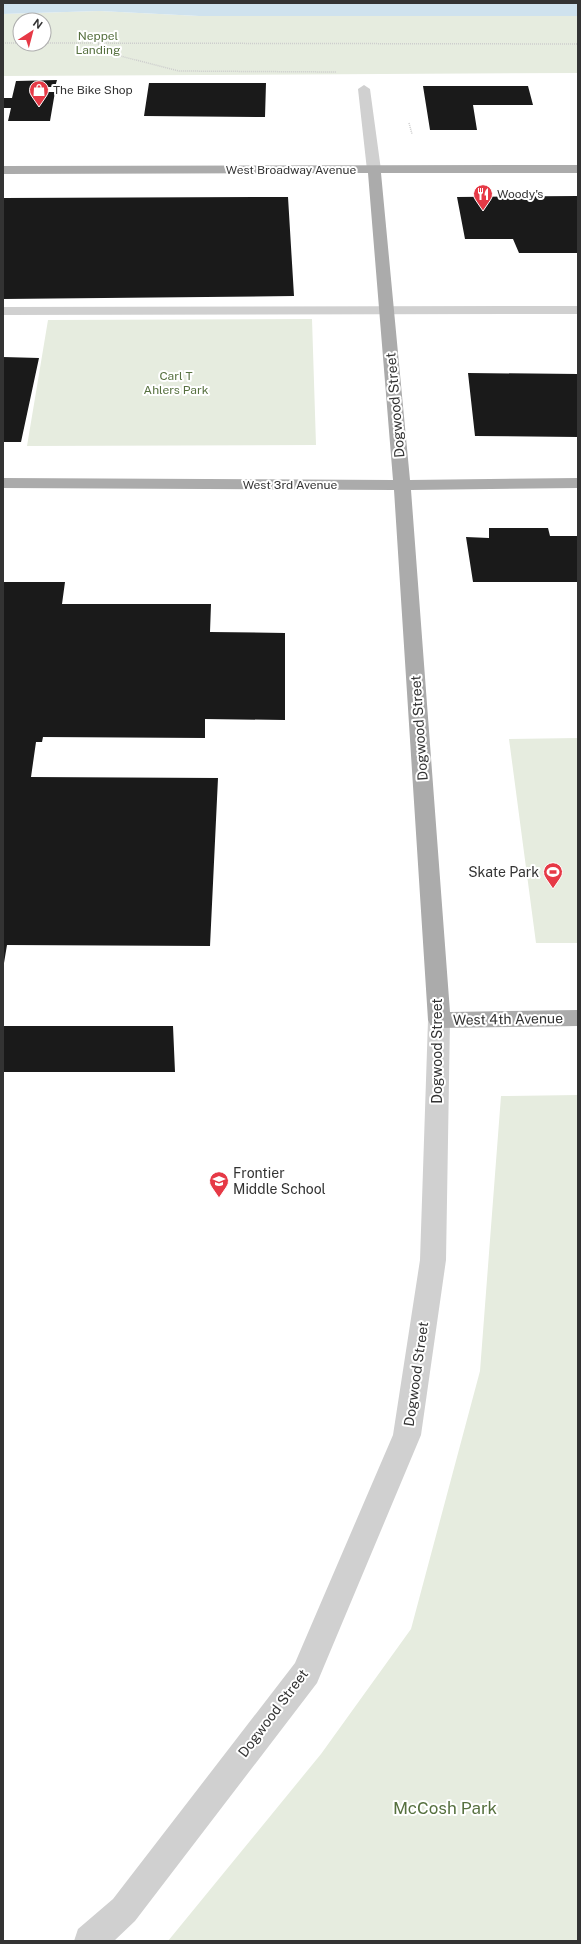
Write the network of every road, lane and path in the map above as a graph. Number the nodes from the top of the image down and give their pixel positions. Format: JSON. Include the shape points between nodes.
{"nodes":[{"id":1,"x":52,"y":43,"type":"edge"},
{"id":2,"x":98,"y":44,"type":"junction"},
{"id":3,"x":578,"y":44,"type":"edge"},
{"id":4,"x":341,"y":72,"type":"dead end"},
{"id":5,"x":364,"y":89,"type":"dead end"},
{"id":6,"x":407,"y":119,"type":"dead end"},
{"id":7,"x":413,"y":136,"type":"dead end"},
{"id":8,"x":578,"y":169,"type":"edge"},
{"id":9,"x":3,"y":170,"type":"edge"},
{"id":10,"x":374,"y":170,"type":"junction"},
{"id":11,"x":387,"y":310,"type":"junction"},
{"id":12,"x":578,"y":310,"type":"edge"},
{"id":13,"x":3,"y":311,"type":"edge"},
{"id":14,"x":578,"y":483,"type":"edge"},
{"id":15,"x":3,"y":484,"type":"edge"},
{"id":16,"x":402,"y":485,"type":"junction"},
{"id":17,"x":578,"y":1018,"type":"edge"},
{"id":18,"x":439,"y":1020,"type":"junction"},
{"id":19,"x":90,"y":1941,"type":"edge"}],
"edges":[{"from":1,"to":2,"type":"path"},
{"from":2,"to":3,"type":"path"},
{"from":2,"to":4,"type":"path","via":[[107,51],[124,57],[179,71]]},
{"from":5,"to":10,"type":"street","name":"Dogwood Street"},
{"from":6,"to":7,"type":"path"},
{"from":8,"to":10,"type":"main road","name":"West Broadway Avenue"},
{"from":9,"to":10,"type":"main road","name":"West Broadway Avenue"},
{"from":10,"to":11,"type":"main road","name":"Dogwood Street"},
{"from":11,"to":12,"type":"street"},
{"from":11,"to":13,"type":"street"},
{"from":11,"to":16,"type":"main road","name":"Dogwood Street"},
{"from":14,"to":16,"type":"main road","name":"West 3rd Avenue"},
{"from":15,"to":16,"type":"main road","name":"West 3rd Avenue"},
{"from":16,"to":18,"type":"main road","name":"Dogwood Street"},
{"from":17,"to":18,"type":"main road","name":"West 4th Avenue"},
{"from":18,"to":19,"type":"street","name":"Dogwood Street","via":[[433,1260],[407,1435],[306,1673],[124,1910]]}]}
